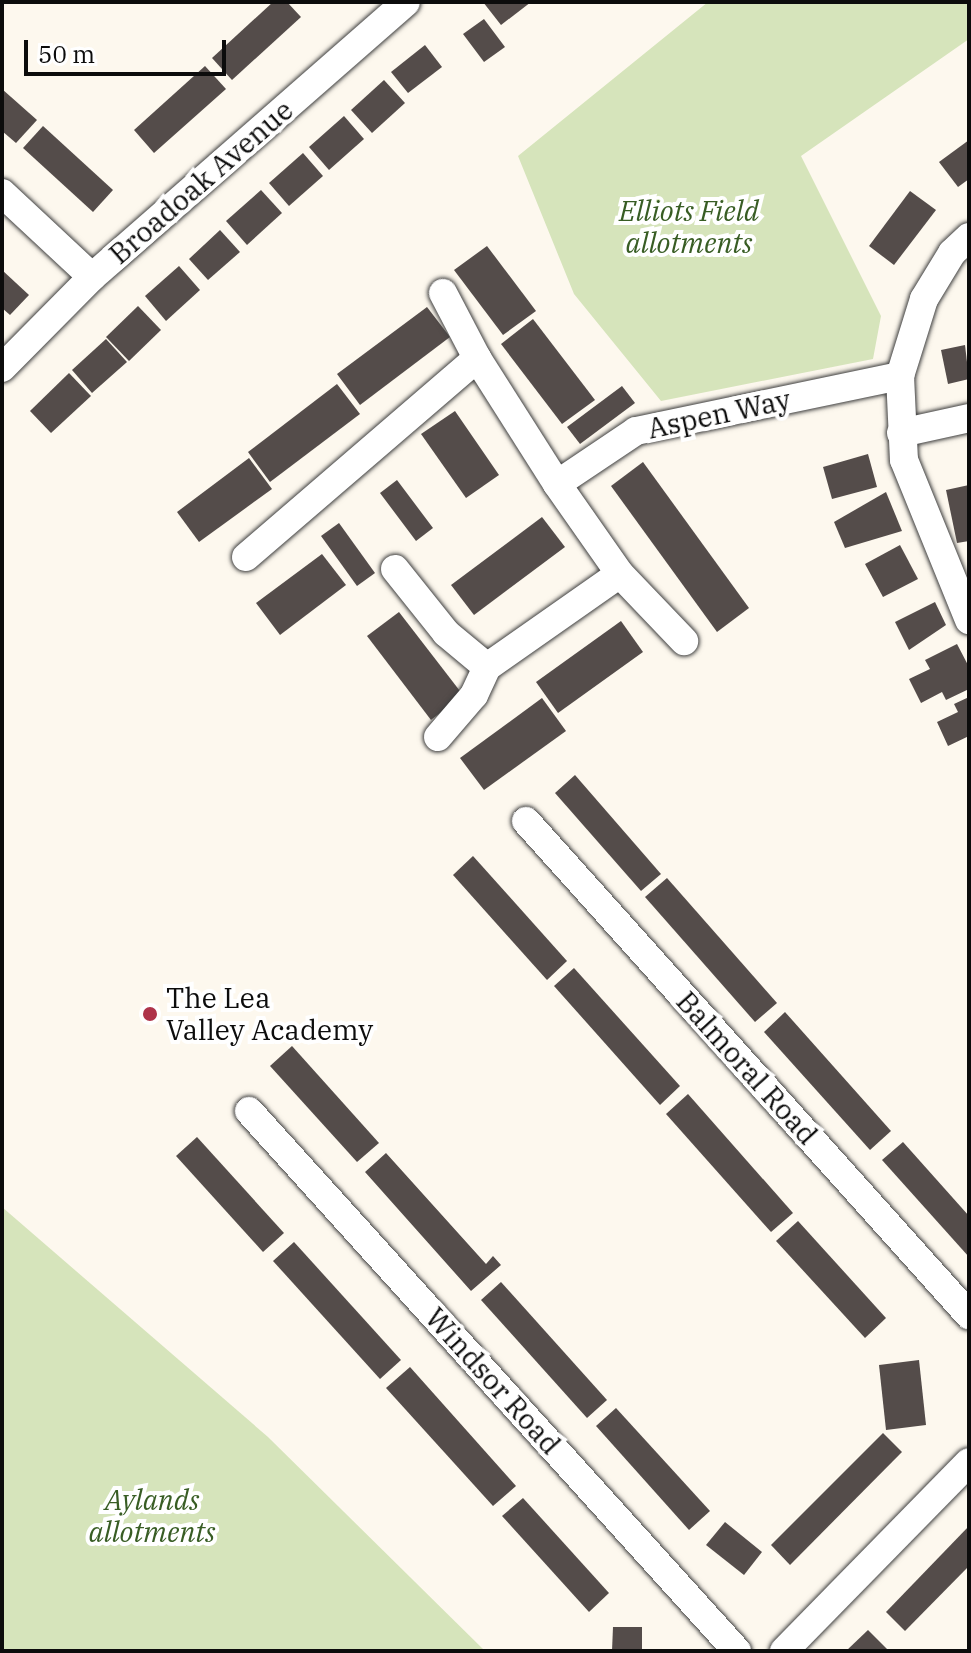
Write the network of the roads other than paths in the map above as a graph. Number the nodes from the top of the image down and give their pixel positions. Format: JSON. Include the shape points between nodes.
{"nodes":[{"id":1,"x":406,"y":2,"type":"edge"},
{"id":2,"x":2,"y":193,"type":"edge"},
{"id":3,"x":969,"y":237,"type":"edge"},
{"id":4,"x":92,"y":277,"type":"junction"},
{"id":5,"x":443,"y":293,"type":"dead end"},
{"id":6,"x":477,"y":358,"type":"junction"},
{"id":7,"x":2,"y":368,"type":"edge"},
{"id":8,"x":900,"y":376,"type":"junction"},
{"id":9,"x":969,"y":418,"type":"edge"},
{"id":10,"x":901,"y":433,"type":"junction"},
{"id":11,"x":557,"y":484,"type":"junction"},
{"id":12,"x":246,"y":557,"type":"dead end"},
{"id":13,"x":395,"y":569,"type":"dead end"},
{"id":14,"x":620,"y":574,"type":"junction"},
{"id":15,"x":969,"y":620,"type":"edge"},
{"id":16,"x":684,"y":641,"type":"dead end"},
{"id":17,"x":487,"y":667,"type":"junction"},
{"id":18,"x":438,"y":737,"type":"dead end"},
{"id":19,"x":526,"y":821,"type":"dead end"},
{"id":20,"x":249,"y":1111,"type":"dead end"},
{"id":21,"x":969,"y":1315,"type":"edge"},
{"id":22,"x":969,"y":1462,"type":"edge"},
{"id":23,"x":737,"y":1651,"type":"edge"},
{"id":24,"x":784,"y":1651,"type":"edge"}],
"edges":[{"from":1,"to":4,"type":"street","name":"Broadoak Avenue"},
{"from":2,"to":4,"type":"street"},
{"from":3,"to":8,"type":"street","via":[[952,253],[924,299]]},
{"from":4,"to":7,"type":"street","name":"Broadoak Avenue"},
{"from":5,"to":6,"type":"street"},
{"from":6,"to":11,"type":"street"},
{"from":6,"to":12,"type":"street"},
{"from":8,"to":10,"type":"street"},
{"from":8,"to":11,"type":"street","name":"Aspen Way","via":[[636,431]]},
{"from":9,"to":10,"type":"street"},
{"from":10,"to":15,"type":"street","via":[[916,497]]},
{"from":11,"to":14,"type":"street"},
{"from":13,"to":17,"type":"street","via":[[446,633]]},
{"from":14,"to":16,"type":"street"},
{"from":14,"to":17,"type":"street"},
{"from":17,"to":18,"type":"street","via":[[474,695]]},
{"from":19,"to":21,"type":"street","name":"Balmoral Road"},
{"from":20,"to":23,"type":"street","name":"Windsor Road"},
{"from":22,"to":24,"type":"street"}]}
